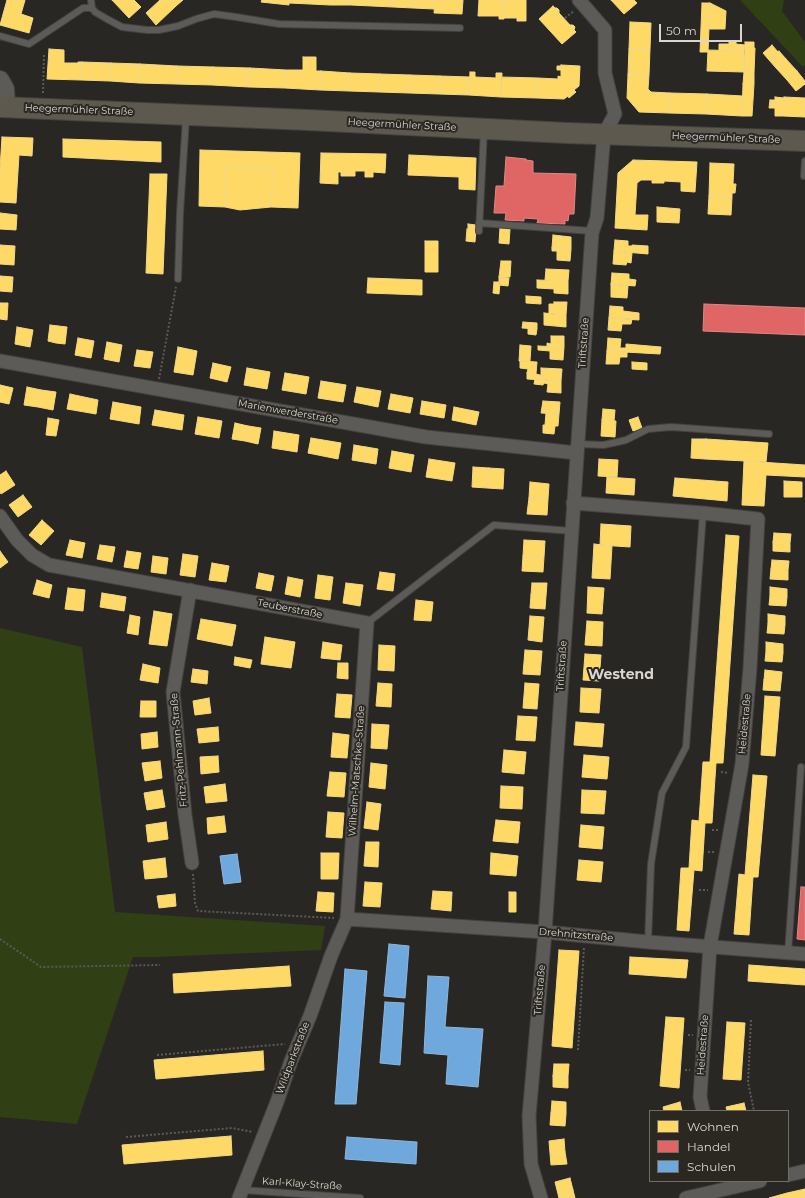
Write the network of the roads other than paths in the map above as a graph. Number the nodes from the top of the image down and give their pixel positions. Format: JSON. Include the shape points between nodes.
{"nodes":[{"id":1,"x":91,"y":0,"type":"edge"},
{"id":2,"x":579,"y":0,"type":"edge"},
{"id":3,"x":92,"y":8,"type":"junction"},
{"id":4,"x":460,"y":28,"type":"dead end"},
{"id":5,"x":0,"y":36,"type":"edge"},
{"id":6,"x":0,"y":80,"type":"edge"},
{"id":7,"x":3,"y":107,"type":"edge"},
{"id":8,"x":186,"y":115,"type":"junction"},
{"id":9,"x":485,"y":129,"type":"junction"},
{"id":10,"x":604,"y":134,"type":"junction"},
{"id":11,"x":805,"y":141,"type":"edge"},
{"id":12,"x":805,"y":161,"type":"edge"},
{"id":13,"x":804,"y":176,"type":"edge"},
{"id":14,"x":479,"y":223,"type":"junction"},
{"id":15,"x":479,"y":231,"type":"dead end"},
{"id":16,"x":592,"y":231,"type":"junction"},
{"id":17,"x":178,"y":279,"type":"road end"},
{"id":18,"x":0,"y":361,"type":"edge"},
{"id":19,"x":769,"y":434,"type":"dead end"},
{"id":20,"x":577,"y":448,"type":"junction"},
{"id":21,"x":574,"y":503,"type":"junction"},
{"id":22,"x":703,"y":512,"type":"junction"},
{"id":23,"x":0,"y":516,"type":"edge"},
{"id":24,"x":572,"y":531,"type":"junction"},
{"id":25,"x":190,"y":590,"type":"junction"},
{"id":26,"x":367,"y":623,"type":"junction"},
{"id":27,"x":801,"y":767,"type":"dead end"},
{"id":28,"x":192,"y":863,"type":"road end"},
{"id":29,"x":347,"y":919,"type":"junction"},
{"id":30,"x":545,"y":932,"type":"junction"},
{"id":31,"x":648,"y":942,"type":"junction"},
{"id":32,"x":710,"y":946,"type":"junction"},
{"id":33,"x":788,"y":953,"type":"junction"},
{"id":34,"x":805,"y":954,"type":"edge"},
{"id":35,"x":703,"y":1110,"type":"edge"},
{"id":36,"x":805,"y":1171,"type":"edge"},
{"id":37,"x":789,"y":1174,"type":"edge"},
{"id":38,"x":750,"y":1182,"type":"edge"},
{"id":39,"x":722,"y":1185,"type":"edge"},
{"id":40,"x":240,"y":1194,"type":"edge"},
{"id":41,"x":360,"y":1198,"type":"edge"},
{"id":42,"x":541,"y":1198,"type":"edge"},
{"id":43,"x":686,"y":1198,"type":"edge"}],
"edges":[{"from":1,"to":3,"type":"lane"},
{"from":2,"to":10,"type":"street","via":[[605,30],[605,73],[615,114]]},
{"from":3,"to":4,"type":"lane","via":[[122,27],[146,30],[178,26],[214,14],[279,24]]},
{"from":3,"to":5,"type":"lane","via":[[82,8],[29,44]]},
{"from":6,"to":7,"type":"main road","via":[[5,89]]},
{"from":7,"to":8,"type":"main road","name":"Heegermühler Straße"},
{"from":8,"to":9,"type":"main road","name":"Heegermühler Straße"},
{"from":8,"to":17,"type":"lane"},
{"from":9,"to":10,"type":"main road","name":"Heegermühler Straße"},
{"from":9,"to":14,"type":"lane"},
{"from":10,"to":11,"type":"main road","name":"Heegermühler Straße"},
{"from":10,"to":16,"type":"street","name":"Triftstraße","via":[[597,218]]},
{"from":12,"to":13,"type":"lane"},
{"from":14,"to":15,"type":"lane"},
{"from":14,"to":16,"type":"lane"},
{"from":16,"to":20,"type":"street","name":"Triftstraße"},
{"from":18,"to":20,"type":"street","name":"Marienwerderstraße","via":[[426,437]]},
{"from":19,"to":20,"type":"lane","via":[[671,427],[648,429],[626,440]]},
{"from":20,"to":21,"type":"street","name":"Triftstraße"},
{"from":21,"to":22,"type":"street","name":"Heidestraße"},
{"from":21,"to":24,"type":"street","name":"Triftstraße"},
{"from":22,"to":31,"type":"lane","via":[[686,747],[662,793],[651,864]]},
{"from":22,"to":32,"type":"street","name":"Heidestraße","via":[[758,519],[742,764]]},
{"from":23,"to":25,"type":"street","name":"Teuberstraße","via":[[32,556],[49,565]]},
{"from":24,"to":26,"type":"lane","via":[[494,525]]},
{"from":24,"to":30,"type":"street","name":"Triftstraße"},
{"from":25,"to":26,"type":"street","name":"Teuberstraße"},
{"from":25,"to":28,"type":"street","name":"Fritz-Pehlmann-Straße","via":[[173,692]]},
{"from":26,"to":29,"type":"street","name":"Wilhelm-Matschke-Straße"},
{"from":27,"to":33,"type":"lane"},
{"from":29,"to":30,"type":"street","name":"Drehnitzstraße"},
{"from":29,"to":40,"type":"street","name":"Wildparkstraße"},
{"from":30,"to":31,"type":"street","name":"Drehnitzstraße"},
{"from":30,"to":42,"type":"street","name":"Triftstraße","via":[[529,1116],[530,1164]]},
{"from":31,"to":32,"type":"street","name":"Drehnitzstraße"},
{"from":32,"to":33,"type":"street","name":"Drehnitzstraße"},
{"from":32,"to":35,"type":"street","name":"Heidestraße","via":[[700,1097]]},
{"from":33,"to":34,"type":"street","name":"Drehnitzstraße"},
{"from":36,"to":37,"type":"street"},
{"from":38,"to":39,"type":"street"},
{"from":39,"to":43,"type":"street"},
{"from":40,"to":41,"type":"lane","name":"Karl-Klay-Straße"}]}
